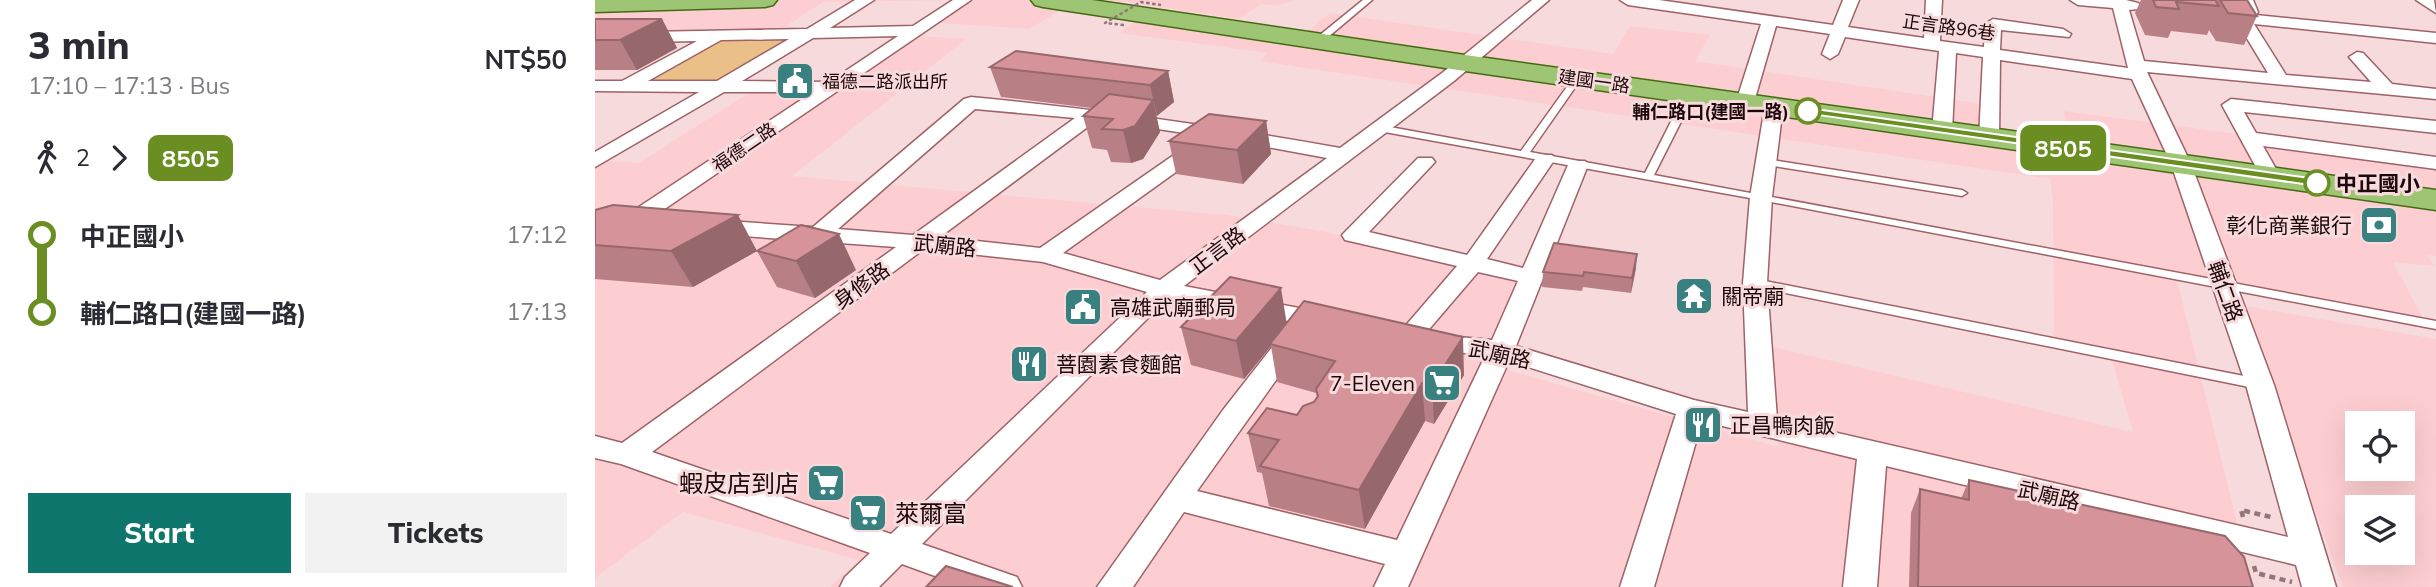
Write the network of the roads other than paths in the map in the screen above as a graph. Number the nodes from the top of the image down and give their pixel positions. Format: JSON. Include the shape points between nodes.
{"nodes":[{"id":1,"x":765,"y":0,"type":"edge"},
{"id":2,"x":866,"y":0,"type":"edge"},
{"id":3,"x":963,"y":0,"type":"edge"},
{"id":4,"x":1047,"y":0,"type":"edge"},
{"id":5,"x":1368,"y":0,"type":"edge"},
{"id":6,"x":1541,"y":0,"type":"edge"},
{"id":7,"x":1628,"y":0,"type":"edge"},
{"id":8,"x":1851,"y":0,"type":"edge"},
{"id":9,"x":1934,"y":0,"type":"edge"},
{"id":10,"x":2078,"y":0,"type":"edge"},
{"id":11,"x":2245,"y":0,"type":"edge"},
{"id":12,"x":2424,"y":0,"type":"edge"},
{"id":13,"x":635,"y":2,"type":"edge"},
{"id":14,"x":2118,"y":2,"type":"edge"},
{"id":15,"x":595,"y":5,"type":"edge"},
{"id":16,"x":1729,"y":7,"type":"edge"},
{"id":17,"x":2153,"y":8,"type":"edge"},
{"id":18,"x":2436,"y":8,"type":"edge"},
{"id":19,"x":2204,"y":13,"type":"edge"},
{"id":20,"x":2242,"y":18,"type":"junction"},
{"id":21,"x":1770,"y":20,"type":"junction"},
{"id":22,"x":1837,"y":30,"type":"junction"},
{"id":23,"x":916,"y":31,"type":"junction"},
{"id":24,"x":809,"y":33,"type":"junction"},
{"id":25,"x":2063,"y":34,"type":"dead end"},
{"id":26,"x":719,"y":36,"type":"junction"},
{"id":27,"x":595,"y":38,"type":"edge"},
{"id":28,"x":2436,"y":38,"type":"edge"},
{"id":29,"x":1318,"y":41,"type":"junction"},
{"id":30,"x":1940,"y":45,"type":"junction"},
{"id":31,"x":1992,"y":53,"type":"junction"},
{"id":32,"x":1830,"y":54,"type":"dead end"},
{"id":33,"x":2357,"y":57,"type":"dead end"},
{"id":34,"x":1465,"y":63,"type":"junction"},
{"id":35,"x":2138,"y":71,"type":"junction"},
{"id":36,"x":1577,"y":79,"type":"junction"},
{"id":37,"x":2281,"y":80,"type":"junction"},
{"id":38,"x":595,"y":86,"type":"edge"},
{"id":39,"x":620,"y":86,"type":"junction"},
{"id":40,"x":720,"y":86,"type":"junction"},
{"id":41,"x":834,"y":87,"type":"junction"},
{"id":42,"x":2387,"y":90,"type":"junction"},
{"id":43,"x":1690,"y":94,"type":"junction"},
{"id":44,"x":2436,"y":94,"type":"edge"},
{"id":45,"x":595,"y":97,"type":"edge"},
{"id":46,"x":1760,"y":104,"type":"junction"},
{"id":47,"x":1093,"y":114,"type":"junction"},
{"id":48,"x":2436,"y":127,"type":"edge"},
{"id":49,"x":1379,"y":128,"type":"junction"},
{"id":50,"x":1942,"y":131,"type":"junction"},
{"id":51,"x":1218,"y":132,"type":"junction"},
{"id":52,"x":1989,"y":138,"type":"junction"},
{"id":53,"x":2249,"y":138,"type":"junction"},
{"id":54,"x":1343,"y":155,"type":"junction"},
{"id":55,"x":1534,"y":157,"type":"junction"},
{"id":56,"x":595,"y":161,"type":"edge"},
{"id":57,"x":1425,"y":162,"type":"dead end"},
{"id":58,"x":1765,"y":162,"type":"junction"},
{"id":59,"x":2436,"y":163,"type":"edge"},
{"id":60,"x":2181,"y":164,"type":"junction"},
{"id":61,"x":1578,"y":165,"type":"junction"},
{"id":62,"x":2270,"y":176,"type":"junction"},
{"id":63,"x":1648,"y":177,"type":"junction"},
{"id":64,"x":1962,"y":192,"type":"dead end"},
{"id":65,"x":1761,"y":197,"type":"junction"},
{"id":66,"x":2436,"y":200,"type":"edge"},
{"id":67,"x":595,"y":219,"type":"edge"},
{"id":68,"x":632,"y":222,"type":"junction"},
{"id":69,"x":818,"y":234,"type":"junction"},
{"id":70,"x":921,"y":242,"type":"junction"},
{"id":71,"x":595,"y":246,"type":"edge"},
{"id":72,"x":1045,"y":256,"type":"junction"},
{"id":73,"x":1474,"y":262,"type":"junction"},
{"id":74,"x":1532,"y":277,"type":"junction"},
{"id":75,"x":1755,"y":283,"type":"junction"},
{"id":76,"x":2223,"y":285,"type":"junction"},
{"id":77,"x":1164,"y":289,"type":"junction"},
{"id":78,"x":1309,"y":318,"type":"junction"},
{"id":79,"x":1346,"y":325,"type":"edge"},
{"id":80,"x":2436,"y":325,"type":"edge"},
{"id":81,"x":1501,"y":350,"type":"junction"},
{"id":82,"x":2260,"y":385,"type":"junction"},
{"id":83,"x":1692,"y":409,"type":"junction"},
{"id":84,"x":1763,"y":427,"type":"junction"},
{"id":85,"x":595,"y":447,"type":"edge"},
{"id":86,"x":1872,"y":454,"type":"junction"},
{"id":87,"x":627,"y":455,"type":"junction"},
{"id":88,"x":1176,"y":498,"type":"junction"},
{"id":89,"x":895,"y":550,"type":"junction"},
{"id":90,"x":2309,"y":555,"type":"junction"},
{"id":91,"x":1407,"y":556,"type":"junction"},
{"id":92,"x":2310,"y":586,"type":"edge"},
{"id":93,"x":857,"y":587,"type":"edge"},
{"id":94,"x":1005,"y":587,"type":"edge"},
{"id":95,"x":1114,"y":587,"type":"edge"},
{"id":96,"x":1391,"y":587,"type":"edge"},
{"id":97,"x":1637,"y":587,"type":"edge"},
{"id":98,"x":1860,"y":587,"type":"edge"}],
"edges":[{"from":1,"to":13,"type":"main road"},
{"from":2,"to":24,"type":"street"},
{"from":3,"to":23,"type":"street","name":"福德二路"},
{"from":4,"to":29,"type":"main road","name":"建國一路"},
{"from":5,"to":29,"type":"lane"},
{"from":6,"to":34,"type":"street","name":"正言路"},
{"from":7,"to":16,"type":"street","name":"正言路96巷"},
{"from":8,"to":22,"type":"street"},
{"from":9,"to":30,"type":"street"},
{"from":10,"to":14,"type":"street"},
{"from":11,"to":20,"type":"street","via":[[2250,12]]},
{"from":12,"to":18,"type":"street"},
{"from":13,"to":15,"type":"main road"},
{"from":14,"to":17,"type":"street"},
{"from":14,"to":35,"type":"street","name":"輔仁路"},
{"from":16,"to":21,"type":"street","name":"正言路96巷"},
{"from":19,"to":20,"type":"street"},
{"from":20,"to":28,"type":"street"},
{"from":20,"to":37,"type":"street"},
{"from":21,"to":22,"type":"street","name":"正言路96巷"},
{"from":21,"to":46,"type":"street"},
{"from":22,"to":30,"type":"street","name":"正言路96巷"},
{"from":22,"to":32,"type":"street"},
{"from":23,"to":24,"type":"street"},
{"from":23,"to":41,"type":"street","name":"福德二路"},
{"from":24,"to":26,"type":"street"},
{"from":24,"to":40,"type":"street"},
{"from":25,"to":31,"type":"street","via":[[1993,24]]},
{"from":26,"to":27,"type":"street"},
{"from":26,"to":39,"type":"street"},
{"from":29,"to":34,"type":"main road","name":"建國一路"},
{"from":30,"to":31,"type":"street","name":"正言路96巷"},
{"from":30,"to":50,"type":"street"},
{"from":31,"to":35,"type":"street","name":"正言路96巷"},
{"from":31,"to":52,"type":"street"},
{"from":33,"to":42,"type":"street"},
{"from":34,"to":36,"type":"main road","name":"建國一路"},
{"from":34,"to":49,"type":"street","name":"正言路"},
{"from":35,"to":37,"type":"street","name":"正言路96巷"},
{"from":35,"to":60,"type":"street","name":"輔仁路"},
{"from":36,"to":43,"type":"main road","name":"建國一路"},
{"from":36,"to":55,"type":"lane"},
{"from":37,"to":42,"type":"street","name":"正言路96巷"},
{"from":38,"to":39,"type":"street"},
{"from":39,"to":40,"type":"street"},
{"from":39,"to":45,"type":"street"},
{"from":40,"to":41,"type":"street"},
{"from":40,"to":56,"type":"street"},
{"from":41,"to":68,"type":"street","name":"福德二路"},
{"from":42,"to":44,"type":"street","name":"正言路96巷"},
{"from":43,"to":46,"type":"main road","name":"建國一路"},
{"from":43,"to":63,"type":"lane"},
{"from":46,"to":50,"type":"main road","name":"建國一路"},
{"from":46,"to":58,"type":"street"},
{"from":47,"to":51,"type":"street"},
{"from":47,"to":69,"type":"street","via":[[971,103]]},
{"from":47,"to":70,"type":"street","name":"身修路"},
{"from":48,"to":53,"type":"street","via":[[2231,105]]},
{"from":49,"to":54,"type":"street","name":"正言路"},
{"from":49,"to":55,"type":"lane"},
{"from":50,"to":52,"type":"main road","name":"建國一路"},
{"from":51,"to":54,"type":"street"},
{"from":51,"to":72,"type":"street"},
{"from":52,"to":60,"type":"main road","name":"建國一路"},
{"from":53,"to":59,"type":"street"},
{"from":53,"to":62,"type":"street"},
{"from":54,"to":77,"type":"street","name":"正言路"},
{"from":55,"to":61,"type":"lane"},
{"from":55,"to":73,"type":"street"},
{"from":57,"to":73,"type":"street","via":[[1353,235]]},
{"from":58,"to":64,"type":"lane"},
{"from":58,"to":65,"type":"street"},
{"from":60,"to":62,"type":"main road","name":"建國一路"},
{"from":60,"to":76,"type":"street","name":"輔仁路"},
{"from":61,"to":63,"type":"lane"},
{"from":61,"to":74,"type":"street"},
{"from":62,"to":66,"type":"main road","name":"建國一路"},
{"from":63,"to":65,"type":"lane"},
{"from":65,"to":75,"type":"street"},
{"from":65,"to":76,"type":"lane"},
{"from":67,"to":68,"type":"street","name":"武廟路"},
{"from":68,"to":69,"type":"street","name":"武廟路"},
{"from":68,"to":71,"type":"street","name":"福德二路"},
{"from":69,"to":70,"type":"street","name":"武廟路"},
{"from":70,"to":72,"type":"street","name":"武廟路"},
{"from":70,"to":87,"type":"street","name":"身修路"},
{"from":72,"to":77,"type":"street","name":"武廟路"},
{"from":73,"to":74,"type":"street"},
{"from":73,"to":81,"type":"street","name":"武廟路","via":[[1396,336]]},
{"from":74,"to":81,"type":"street"},
{"from":75,"to":82,"type":"lane"},
{"from":75,"to":84,"type":"street"},
{"from":76,"to":80,"type":"lane"},
{"from":76,"to":82,"type":"street","name":"輔仁路"},
{"from":77,"to":78,"type":"street","name":"武廟路"},
{"from":77,"to":89,"type":"street","name":"正言路"},
{"from":78,"to":79,"type":"street","name":"武廟路"},
{"from":78,"to":88,"type":"street","via":[[1245,419]]},
{"from":81,"to":83,"type":"street","name":"武廟路"},
{"from":81,"to":91,"type":"street"},
{"from":82,"to":90,"type":"street","name":"輔仁路"},
{"from":83,"to":84,"type":"street","name":"武廟路"},
{"from":83,"to":97,"type":"street"},
{"from":84,"to":86,"type":"street","name":"武廟路"},
{"from":85,"to":87,"type":"street"},
{"from":86,"to":90,"type":"street","name":"武廟路"},
{"from":86,"to":98,"type":"street"},
{"from":87,"to":89,"type":"street"},
{"from":88,"to":91,"type":"street"},
{"from":88,"to":95,"type":"street"},
{"from":89,"to":93,"type":"street","name":"正言路"},
{"from":89,"to":94,"type":"street"},
{"from":90,"to":92,"type":"street","name":"輔仁路"},
{"from":91,"to":96,"type":"street"}]}
